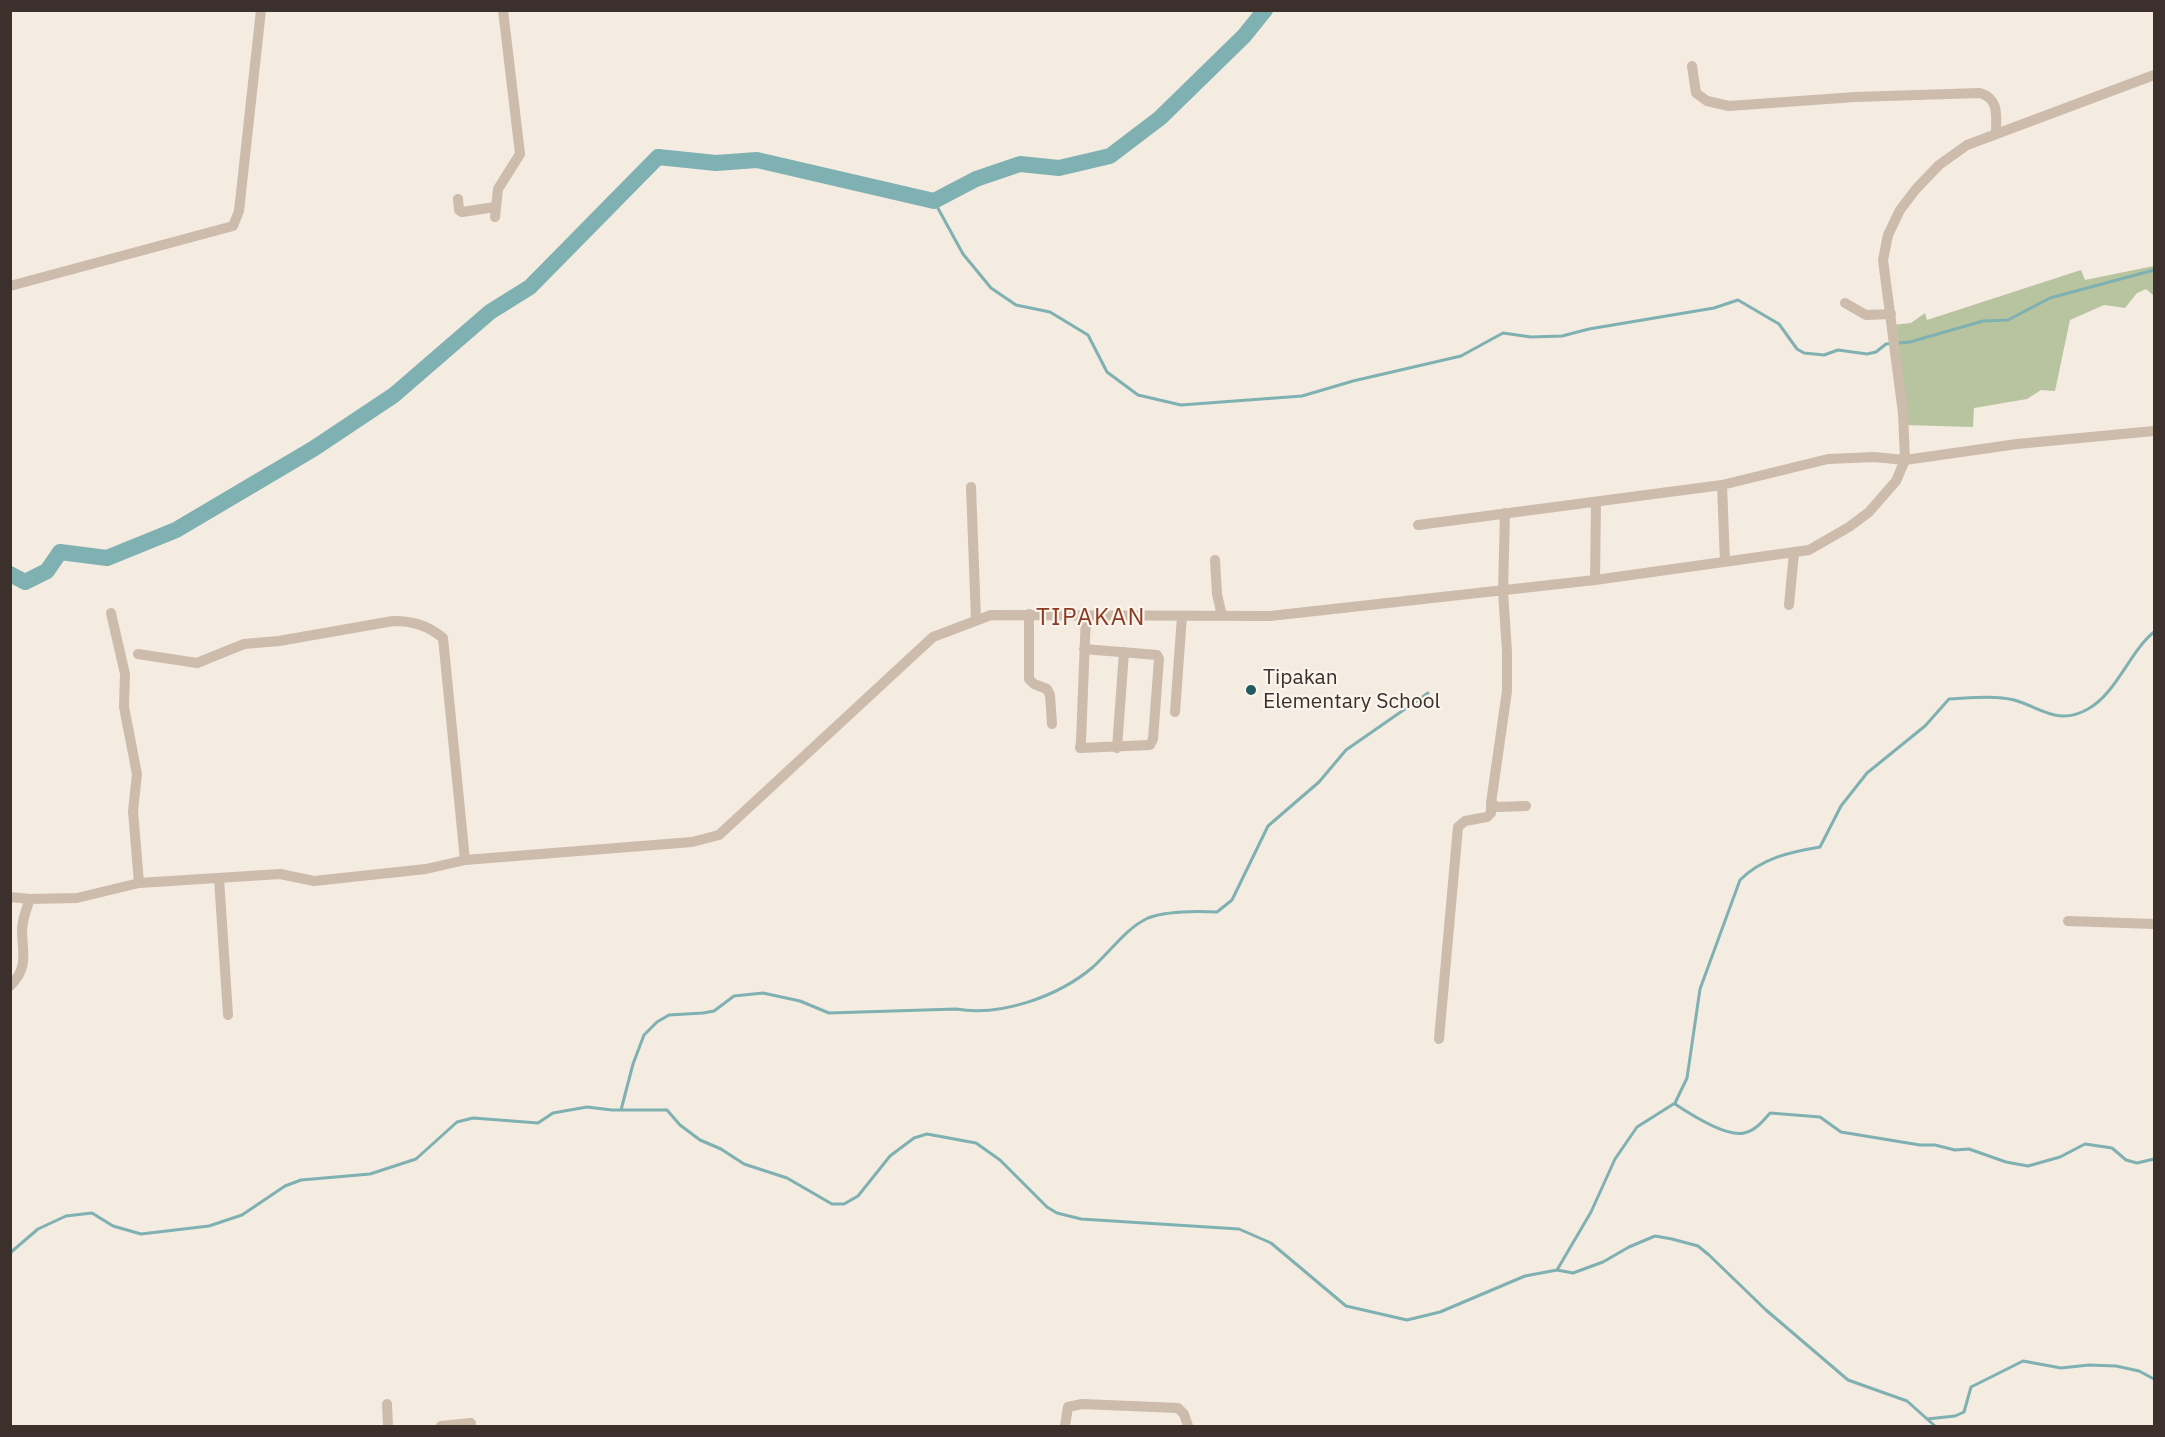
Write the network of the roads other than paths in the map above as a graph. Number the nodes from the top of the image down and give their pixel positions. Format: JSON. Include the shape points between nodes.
{"nodes":[{"id":1,"x":261,"y":10,"type":"edge"},
{"id":2,"x":503,"y":10,"type":"edge"},
{"id":3,"x":1692,"y":66,"type":"dead end"},
{"id":4,"x":2154,"y":75,"type":"edge"},
{"id":5,"x":1996,"y":134,"type":"junction"},
{"id":6,"x":458,"y":199,"type":"dead end"},
{"id":7,"x":10,"y":286,"type":"edge"},
{"id":8,"x":1845,"y":303,"type":"dead end"},
{"id":9,"x":1891,"y":314,"type":"junction"},
{"id":10,"x":2154,"y":431,"type":"edge"},
{"id":11,"x":1905,"y":460,"type":"junction"},
{"id":12,"x":1722,"y":484,"type":"junction"},
{"id":13,"x":971,"y":487,"type":"dead end"},
{"id":14,"x":1596,"y":501,"type":"junction"},
{"id":15,"x":1505,"y":513,"type":"junction"},
{"id":16,"x":1418,"y":525,"type":"dead end"},
{"id":17,"x":1794,"y":554,"type":"junction"},
{"id":18,"x":1215,"y":560,"type":"dead end"},
{"id":19,"x":1725,"y":562,"type":"junction"},
{"id":20,"x":1595,"y":580,"type":"junction"},
{"id":21,"x":1503,"y":591,"type":"junction"},
{"id":22,"x":1788,"y":604,"type":"dead end"},
{"id":23,"x":111,"y":613,"type":"dead end"},
{"id":24,"x":1029,"y":614,"type":"junction"},
{"id":25,"x":1086,"y":615,"type":"junction"},
{"id":26,"x":1182,"y":616,"type":"junction"},
{"id":27,"x":1222,"y":616,"type":"junction"},
{"id":28,"x":976,"y":619,"type":"junction"},
{"id":29,"x":1084,"y":649,"type":"junction"},
{"id":30,"x":1124,"y":652,"type":"junction"},
{"id":31,"x":138,"y":654,"type":"dead end"},
{"id":32,"x":1175,"y":711,"type":"dead end"},
{"id":33,"x":1052,"y":724,"type":"dead end"},
{"id":34,"x":1117,"y":748,"type":"junction"},
{"id":35,"x":1491,"y":803,"type":"junction"},
{"id":36,"x":1526,"y":806,"type":"dead end"},
{"id":37,"x":465,"y":860,"type":"junction"},
{"id":38,"x":219,"y":878,"type":"junction"},
{"id":39,"x":139,"y":883,"type":"junction"},
{"id":40,"x":10,"y":897,"type":"edge"},
{"id":41,"x":30,"y":899,"type":"junction"},
{"id":42,"x":2068,"y":921,"type":"dead end"},
{"id":43,"x":2154,"y":924,"type":"edge"},
{"id":44,"x":10,"y":986,"type":"edge"},
{"id":45,"x":228,"y":1015,"type":"dead end"},
{"id":46,"x":1439,"y":1039,"type":"dead end"},
{"id":47,"x":387,"y":1404,"type":"dead end"},
{"id":48,"x":471,"y":1423,"type":"dead end"},
{"id":49,"x":388,"y":1426,"type":"edge"},
{"id":50,"x":441,"y":1426,"type":"edge"},
{"id":51,"x":1065,"y":1426,"type":"edge"},
{"id":52,"x":1188,"y":1426,"type":"edge"}],
"edges":[{"from":1,"to":7,"type":"street","via":[[239,211],[233,226]]},
{"from":2,"to":6,"type":"street","via":[[520,154],[498,189],[495,212],[462,212]]},
{"from":3,"to":5,"type":"street","via":[[1696,93],[1729,106],[1980,93],[1993,99],[1996,106]]},
{"from":4,"to":5,"type":"street"},
{"from":5,"to":9,"type":"street","via":[[1967,145],[1939,165],[1900,210],[1888,235],[1883,260]]},
{"from":8,"to":9,"type":"street","via":[[1857,313]]},
{"from":9,"to":11,"type":"street"},
{"from":10,"to":11,"type":"street"},
{"from":11,"to":12,"type":"street","via":[[1834,458]]},
{"from":11,"to":17,"type":"street","via":[[1896,481],[1869,512],[1827,541]]},
{"from":12,"to":14,"type":"street"},
{"from":12,"to":19,"type":"street"},
{"from":13,"to":28,"type":"street"},
{"from":14,"to":15,"type":"street"},
{"from":14,"to":20,"type":"street"},
{"from":15,"to":16,"type":"street"},
{"from":15,"to":21,"type":"street"},
{"from":17,"to":19,"type":"street"},
{"from":17,"to":22,"type":"street"},
{"from":18,"to":27,"type":"street"},
{"from":19,"to":20,"type":"street"},
{"from":20,"to":21,"type":"street"},
{"from":21,"to":27,"type":"street","via":[[1270,616]]},
{"from":21,"to":35,"type":"street","via":[[1507,691]]},
{"from":23,"to":39,"type":"street","via":[[125,674],[124,707],[137,774],[133,811]]},
{"from":24,"to":25,"type":"street"},
{"from":24,"to":28,"type":"street"},
{"from":24,"to":33,"type":"street","via":[[1029,679],[1050,695]]},
{"from":25,"to":26,"type":"street"},
{"from":25,"to":29,"type":"street"},
{"from":26,"to":27,"type":"street"},
{"from":26,"to":32,"type":"street"},
{"from":28,"to":37,"type":"street","via":[[933,637],[719,835],[693,842]]},
{"from":29,"to":30,"type":"street"},
{"from":29,"to":34,"type":"street","via":[[1080,748]]},
{"from":30,"to":34,"type":"street"},
{"from":30,"to":34,"type":"street","via":[[1151,654],[1159,659],[1153,740],[1145,747]]},
{"from":31,"to":37,"type":"street","via":[[198,663],[244,644],[393,621],[410,621],[433,630],[443,638]]},
{"from":35,"to":36,"type":"street","via":[[1497,807]]},
{"from":35,"to":46,"type":"street","via":[[1487,818],[1465,821],[1458,827]]},
{"from":37,"to":38,"type":"street","via":[[426,869],[314,881],[280,874]]},
{"from":38,"to":39,"type":"street"},
{"from":38,"to":45,"type":"street"},
{"from":39,"to":41,"type":"street","via":[[76,898]]},
{"from":40,"to":41,"type":"street"},
{"from":41,"to":44,"type":"street","via":[[22,930],[25,963]]},
{"from":42,"to":43,"type":"street"},
{"from":47,"to":49,"type":"street"},
{"from":48,"to":50,"type":"street"},
{"from":51,"to":52,"type":"street","via":[[1068,1407],[1082,1404],[1178,1408]]}]}
